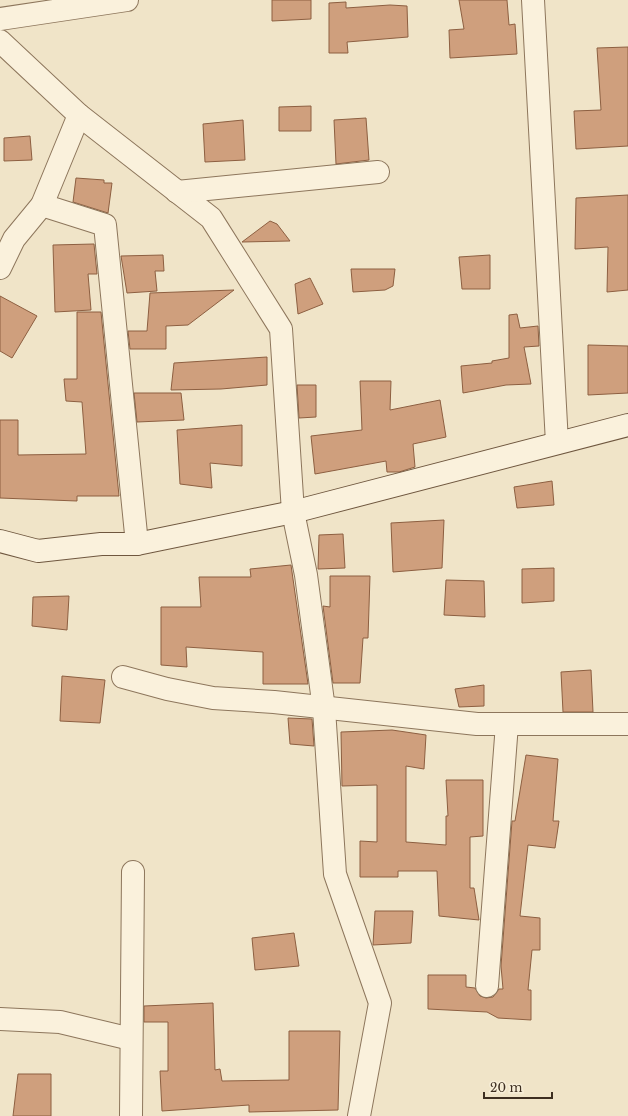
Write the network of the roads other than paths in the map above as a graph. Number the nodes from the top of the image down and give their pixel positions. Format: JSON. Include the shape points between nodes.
{"nodes":[{"id":1,"x":127,"y":0,"type":"edge"},
{"id":2,"x":533,"y":0,"type":"edge"},
{"id":3,"x":0,"y":19,"type":"edge"},
{"id":4,"x":0,"y":41,"type":"edge"},
{"id":5,"x":79,"y":115,"type":"junction"},
{"id":6,"x":378,"y":172,"type":"dead end"},
{"id":7,"x":177,"y":192,"type":"junction"},
{"id":8,"x":42,"y":205,"type":"junction"},
{"id":9,"x":0,"y":268,"type":"edge"},
{"id":10,"x":628,"y":424,"type":"edge"},
{"id":11,"x":557,"y":443,"type":"junction"},
{"id":12,"x":293,"y":512,"type":"junction"},
{"id":13,"x":0,"y":541,"type":"edge"},
{"id":14,"x":137,"y":544,"type":"junction"},
{"id":15,"x":123,"y":678,"type":"dead end"},
{"id":16,"x":324,"y":709,"type":"junction"},
{"id":17,"x":507,"y":724,"type":"junction"},
{"id":18,"x":628,"y":724,"type":"edge"},
{"id":19,"x":132,"y":872,"type":"dead end"},
{"id":20,"x":488,"y":986,"type":"dead end"},
{"id":21,"x":0,"y":1019,"type":"edge"},
{"id":22,"x":131,"y":1039,"type":"junction"},
{"id":23,"x":131,"y":1116,"type":"edge"},
{"id":24,"x":359,"y":1116,"type":"edge"}],
"edges":[{"from":1,"to":3,"type":"street"},
{"from":2,"to":11,"type":"street"},
{"from":4,"to":5,"type":"street"},
{"from":5,"to":7,"type":"street"},
{"from":5,"to":8,"type":"street"},
{"from":6,"to":7,"type":"street"},
{"from":7,"to":12,"type":"street","via":[[211,218],[280,329]]},
{"from":8,"to":9,"type":"street","via":[[14,239]]},
{"from":8,"to":14,"type":"street","via":[[104,225]]},
{"from":10,"to":11,"type":"street"},
{"from":11,"to":12,"type":"street"},
{"from":12,"to":14,"type":"street"},
{"from":12,"to":16,"type":"street","via":[[306,575]]},
{"from":13,"to":14,"type":"street","via":[[38,551],[101,544]]},
{"from":15,"to":16,"type":"street","via":[[213,698],[274,702]]},
{"from":16,"to":17,"type":"street","via":[[478,724]]},
{"from":16,"to":24,"type":"street","via":[[335,874],[380,1003]]},
{"from":17,"to":18,"type":"street"},
{"from":17,"to":20,"type":"street"},
{"from":19,"to":22,"type":"street"},
{"from":21,"to":22,"type":"street","via":[[60,1022]]},
{"from":22,"to":23,"type":"street"}]}
